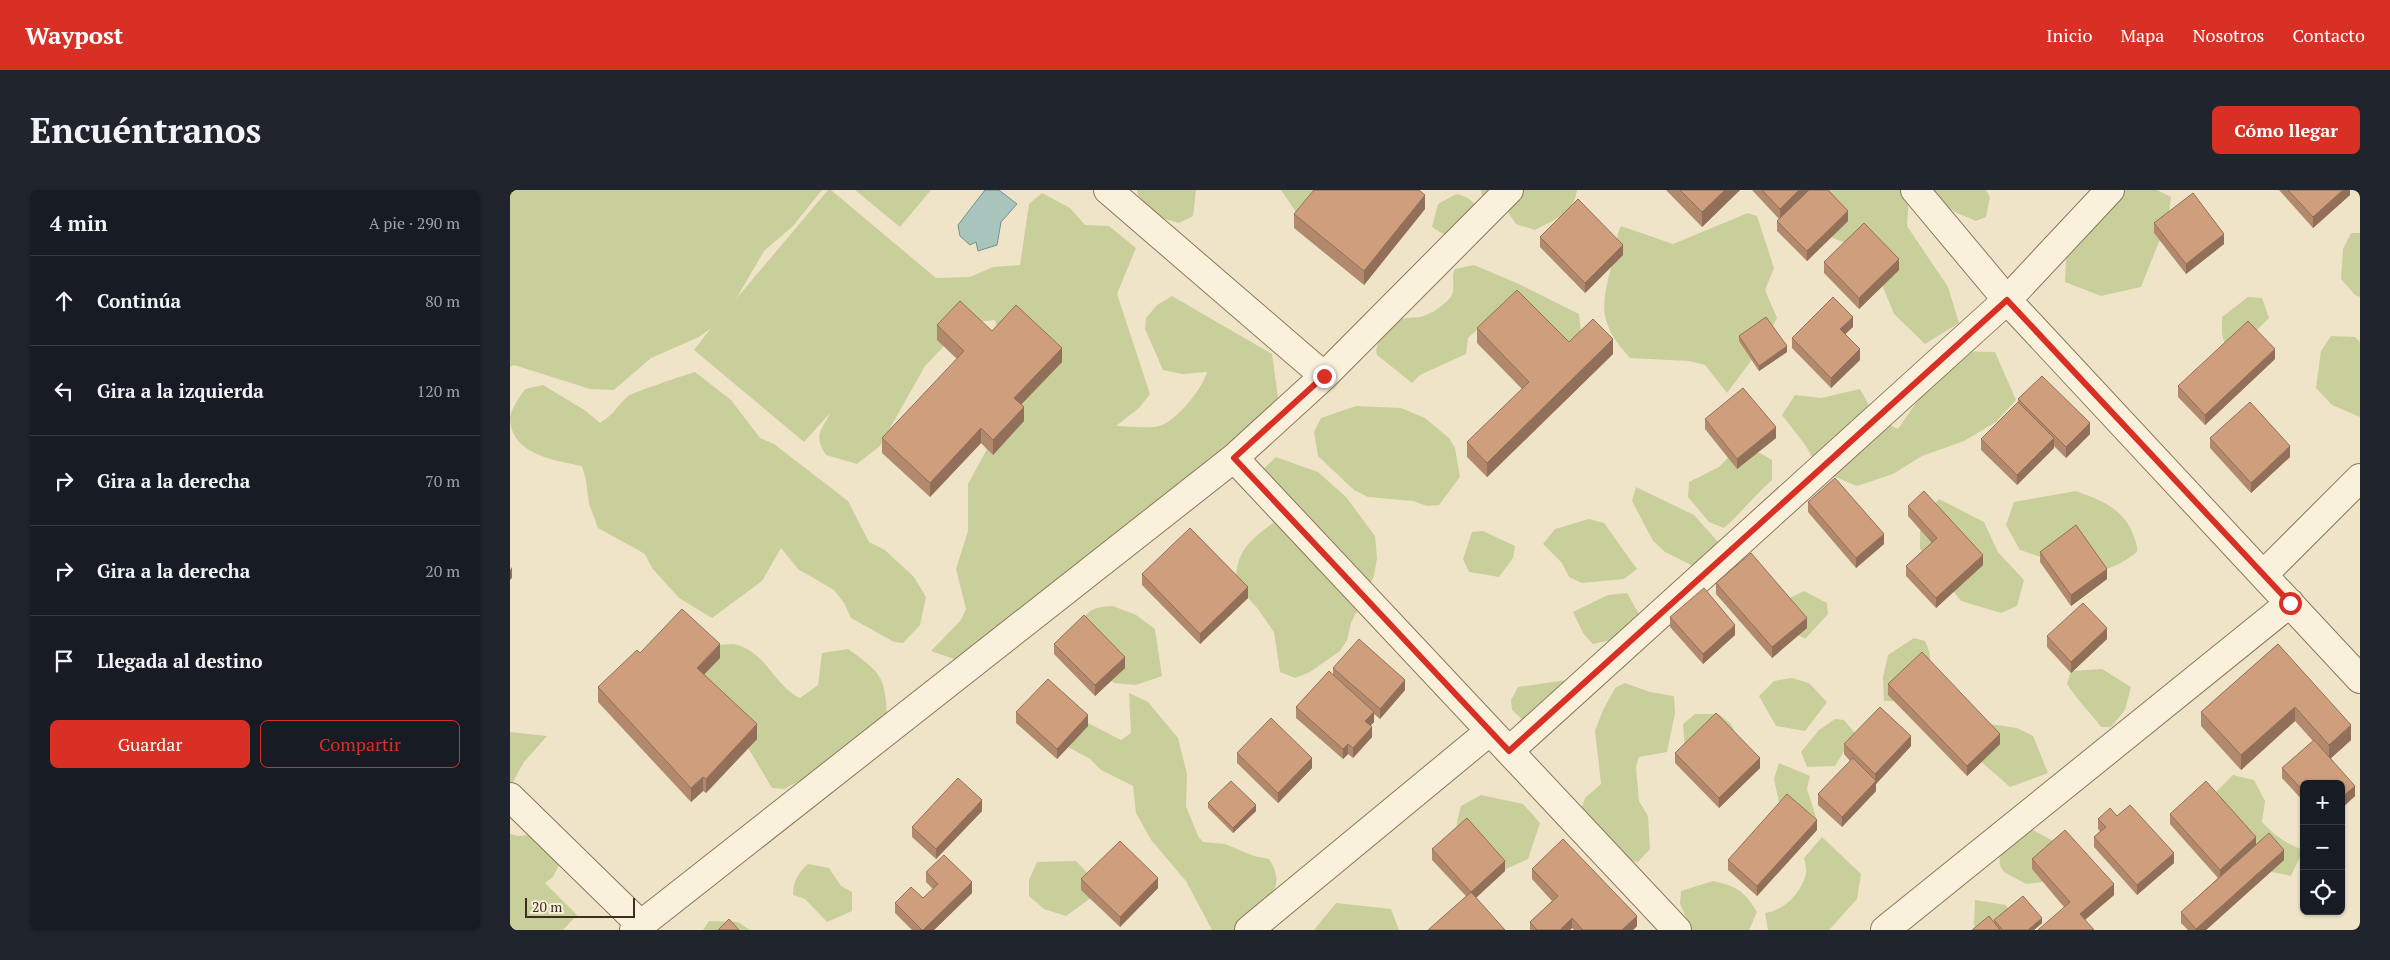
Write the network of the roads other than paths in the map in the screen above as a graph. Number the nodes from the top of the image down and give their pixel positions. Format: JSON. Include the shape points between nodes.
{"nodes":[{"id":1,"x":1108,"y":190,"type":"edge"},
{"id":2,"x":1509,"y":190,"type":"edge"},
{"id":3,"x":1915,"y":190,"type":"edge"},
{"id":4,"x":2110,"y":190,"type":"edge"},
{"id":5,"x":2007,"y":300,"type":"junction"},
{"id":6,"x":1324,"y":376,"type":"junction"},
{"id":7,"x":1234,"y":458,"type":"junction"},
{"id":8,"x":2360,"y":478,"type":"edge"},
{"id":9,"x":2264,"y":574,"type":"junction"},
{"id":10,"x":2290,"y":603,"type":"junction"},
{"id":11,"x":2360,"y":679,"type":"edge"},
{"id":12,"x":1490,"y":731,"type":"junction"},
{"id":13,"x":1509,"y":751,"type":"junction"},
{"id":14,"x":510,"y":796,"type":"edge"},
{"id":15,"x":637,"y":927,"type":"edge"},
{"id":16,"x":1249,"y":930,"type":"edge"},
{"id":17,"x":1677,"y":930,"type":"edge"},
{"id":18,"x":1886,"y":930,"type":"edge"}],
"edges":[{"from":1,"to":6,"type":"street"},
{"from":2,"to":6,"type":"street"},
{"from":3,"to":5,"type":"street"},
{"from":4,"to":5,"type":"street"},
{"from":5,"to":9,"type":"street"},
{"from":5,"to":13,"type":"street"},
{"from":6,"to":7,"type":"street"},
{"from":7,"to":12,"type":"street"},
{"from":7,"to":15,"type":"street"},
{"from":8,"to":9,"type":"street"},
{"from":9,"to":10,"type":"street"},
{"from":10,"to":11,"type":"street"},
{"from":10,"to":18,"type":"street"},
{"from":12,"to":13,"type":"street"},
{"from":12,"to":16,"type":"street"},
{"from":13,"to":17,"type":"street"},
{"from":14,"to":15,"type":"street"}]}
